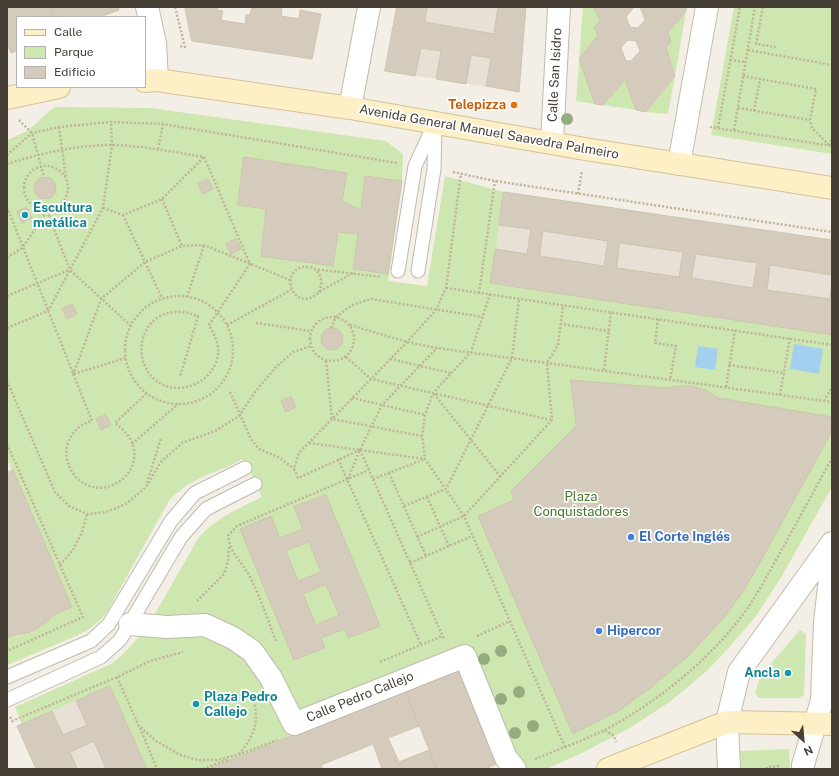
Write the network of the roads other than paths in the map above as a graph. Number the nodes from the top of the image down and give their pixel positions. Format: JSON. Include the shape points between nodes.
{"nodes":[{"id":1,"x":147,"y":7,"type":"edge"},
{"id":2,"x":369,"y":7,"type":"edge"},
{"id":3,"x":559,"y":7,"type":"edge"},
{"id":4,"x":707,"y":7,"type":"edge"},
{"id":5,"x":151,"y":81,"type":"edge"},
{"id":6,"x":54,"y":88,"type":"edge"},
{"id":7,"x":7,"y":98,"type":"edge"},
{"id":8,"x":350,"y":108,"type":"junction"},
{"id":9,"x":435,"y":123,"type":"junction"},
{"id":10,"x":552,"y":143,"type":"junction"},
{"id":11,"x":679,"y":164,"type":"junction"},
{"id":12,"x":832,"y":188,"type":"edge"},
{"id":13,"x":398,"y":271,"type":"dead end"},
{"id":14,"x":418,"y":271,"type":"dead end"},
{"id":15,"x":245,"y":468,"type":"dead end"},
{"id":16,"x":255,"y":484,"type":"dead end"},
{"id":17,"x":832,"y":543,"type":"edge"},
{"id":18,"x":832,"y":559,"type":"edge"},
{"id":19,"x":130,"y":624,"type":"junction"},
{"id":20,"x":7,"y":677,"type":"edge"},
{"id":21,"x":7,"y":700,"type":"edge"},
{"id":22,"x":727,"y":722,"type":"junction"},
{"id":23,"x":824,"y":723,"type":"edge"},
{"id":24,"x":616,"y":766,"type":"edge"},
{"id":25,"x":514,"y":768,"type":"edge"},
{"id":26,"x":729,"y":769,"type":"edge"},
{"id":27,"x":803,"y":769,"type":"edge"}],
"edges":[{"from":1,"to":5,"type":"street","via":[[155,43]]},
{"from":2,"to":8,"type":"street"},
{"from":3,"to":10,"type":"street","name":"Calle San Isidro"},
{"from":4,"to":11,"type":"street"},
{"from":5,"to":8,"type":"street","name":"Avenida General Manuel Saavedra Palmeiro"},
{"from":6,"to":7,"type":"street"},
{"from":8,"to":9,"type":"street","name":"Avenida General Manuel Saavedra Palmeiro"},
{"from":9,"to":10,"type":"street","name":"Avenida General Manuel Saavedra Palmeiro"},
{"from":9,"to":13,"type":"lane","via":[[415,166]]},
{"from":9,"to":14,"type":"lane","via":[[434,169]]},
{"from":10,"to":11,"type":"street","name":"Avenida General Manuel Saavedra Palmeiro"},
{"from":11,"to":12,"type":"street","name":"Avenida General Manuel Saavedra Palmeiro"},
{"from":15,"to":20,"type":"lane","via":[[195,493],[171,521],[109,624],[91,641]]},
{"from":16,"to":19,"type":"lane","via":[[206,509],[181,537]]},
{"from":17,"to":22,"type":"street","via":[[739,672]]},
{"from":18,"to":23,"type":"street","via":[[825,623],[822,700]]},
{"from":19,"to":21,"type":"lane","via":[[120,640],[101,657]]},
{"from":19,"to":25,"type":"street","name":"Calle Pedro Callejo","via":[[167,627],[206,625],[233,638],[252,651],[271,678],[294,724],[465,656],[506,758]]},
{"from":22,"to":23,"type":"street"},
{"from":22,"to":24,"type":"street"},
{"from":22,"to":26,"type":"street"},
{"from":23,"to":27,"type":"street"}]}
